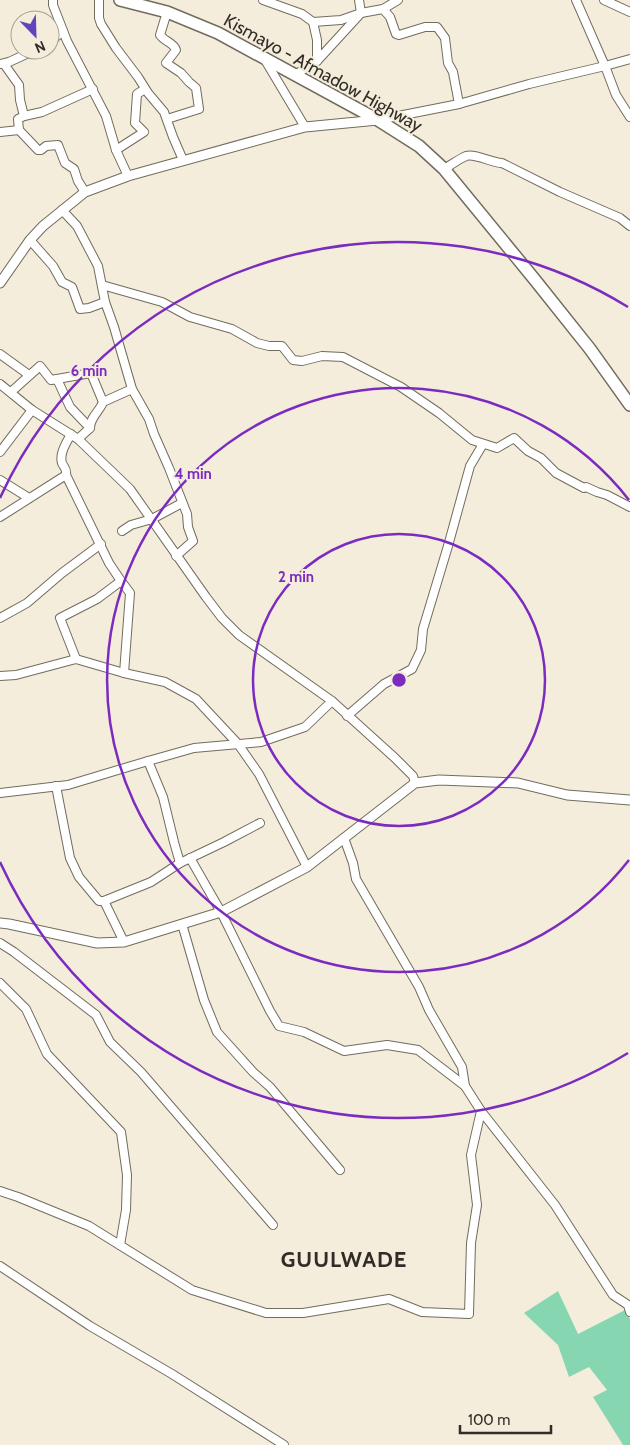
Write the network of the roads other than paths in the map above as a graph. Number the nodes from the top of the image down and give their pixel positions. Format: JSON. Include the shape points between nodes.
{"nodes":[{"id":1,"x":53,"y":0,"type":"edge"},
{"id":2,"x":98,"y":0,"type":"edge"},
{"id":3,"x":120,"y":0,"type":"edge"},
{"id":4,"x":263,"y":0,"type":"edge"},
{"id":5,"x":359,"y":0,"type":"edge"},
{"id":6,"x":398,"y":0,"type":"edge"},
{"id":7,"x":576,"y":0,"type":"edge"},
{"id":8,"x":604,"y":0,"type":"edge"},
{"id":9,"x":383,"y":9,"type":"junction"},
{"id":10,"x":167,"y":12,"type":"junction"},
{"id":11,"x":630,"y":12,"type":"edge"},
{"id":12,"x":361,"y":13,"type":"junction"},
{"id":13,"x":313,"y":22,"type":"junction"},
{"id":14,"x":63,"y":31,"type":"junction"},
{"id":15,"x":60,"y":34,"type":"edge"},
{"id":16,"x":264,"y":58,"type":"junction"},
{"id":17,"x":630,"y":59,"type":"edge"},
{"id":18,"x":317,"y":61,"type":"junction"},
{"id":19,"x":2,"y":64,"type":"edge"},
{"id":20,"x":605,"y":66,"type":"junction"},
{"id":21,"x":295,"y":75,"type":"junction"},
{"id":22,"x":93,"y":89,"type":"junction"},
{"id":23,"x":145,"y":89,"type":"junction"},
{"id":24,"x":459,"y":104,"type":"junction"},
{"id":25,"x":24,"y":116,"type":"junction"},
{"id":26,"x":630,"y":117,"type":"edge"},
{"id":27,"x":167,"y":119,"type":"junction"},
{"id":28,"x":378,"y":120,"type":"junction"},
{"id":29,"x":306,"y":127,"type":"junction"},
{"id":30,"x":19,"y":130,"type":"junction"},
{"id":31,"x":0,"y":132,"type":"edge"},
{"id":32,"x":116,"y":150,"type":"junction"},
{"id":33,"x":183,"y":160,"type":"junction"},
{"id":34,"x":444,"y":169,"type":"junction"},
{"id":35,"x":128,"y":176,"type":"junction"},
{"id":36,"x":85,"y":192,"type":"junction"},
{"id":37,"x":62,"y":210,"type":"junction"},
{"id":38,"x":630,"y":226,"type":"edge"},
{"id":39,"x":30,"y":240,"type":"junction"},
{"id":40,"x":0,"y":283,"type":"edge"},
{"id":41,"x":102,"y":285,"type":"junction"},
{"id":42,"x":105,"y":302,"type":"junction"},
{"id":43,"x":0,"y":354,"type":"edge"},
{"id":44,"x":29,"y":375,"type":"junction"},
{"id":45,"x":57,"y":379,"type":"junction"},
{"id":46,"x":0,"y":384,"type":"edge"},
{"id":47,"x":132,"y":389,"type":"junction"},
{"id":48,"x":11,"y":392,"type":"junction"},
{"id":49,"x":103,"y":402,"type":"junction"},
{"id":50,"x":630,"y":405,"type":"edge"},
{"id":51,"x":32,"y":410,"type":"junction"},
{"id":52,"x":90,"y":428,"type":"junction"},
{"id":53,"x":70,"y":434,"type":"junction"},
{"id":54,"x":78,"y":439,"type":"junction"},
{"id":55,"x":483,"y":444,"type":"junction"},
{"id":56,"x":1,"y":448,"type":"edge"},
{"id":57,"x":66,"y":474,"type":"junction"},
{"id":58,"x":0,"y":480,"type":"edge"},
{"id":59,"x":29,"y":498,"type":"junction"},
{"id":60,"x":182,"y":504,"type":"junction"},
{"id":61,"x":630,"y":507,"type":"edge"},
{"id":62,"x":0,"y":517,"type":"edge"},
{"id":63,"x":152,"y":519,"type":"junction"},
{"id":64,"x":122,"y":531,"type":"dead end"},
{"id":65,"x":101,"y":544,"type":"junction"},
{"id":66,"x":176,"y":556,"type":"junction"},
{"id":67,"x":121,"y":581,"type":"junction"},
{"id":68,"x":0,"y":618,"type":"edge"},
{"id":69,"x":76,"y":659,"type":"junction"},
{"id":70,"x":124,"y":674,"type":"junction"},
{"id":71,"x":0,"y":676,"type":"edge"},
{"id":72,"x":332,"y":702,"type":"junction"},
{"id":73,"x":347,"y":716,"type":"junction"},
{"id":74,"x":238,"y":744,"type":"junction"},
{"id":75,"x":148,"y":760,"type":"junction"},
{"id":76,"x":415,"y":783,"type":"junction"},
{"id":77,"x":56,"y":786,"type":"junction"},
{"id":78,"x":0,"y":793,"type":"edge"},
{"id":79,"x":630,"y":800,"type":"edge"},
{"id":80,"x":260,"y":822,"type":"dead end"},
{"id":81,"x":344,"y":838,"type":"junction"},
{"id":82,"x":190,"y":858,"type":"junction"},
{"id":83,"x":180,"y":863,"type":"junction"},
{"id":84,"x":307,"y":867,"type":"junction"},
{"id":85,"x":104,"y":901,"type":"junction"},
{"id":86,"x":221,"y":912,"type":"junction"},
{"id":87,"x":0,"y":923,"type":"edge"},
{"id":88,"x":182,"y":924,"type":"junction"},
{"id":89,"x":124,"y":942,"type":"junction"},
{"id":90,"x":0,"y":943,"type":"edge"},
{"id":91,"x":0,"y":983,"type":"edge"},
{"id":92,"x":465,"y":1086,"type":"junction"},
{"id":93,"x":481,"y":1111,"type":"junction"},
{"id":94,"x":340,"y":1170,"type":"dead end"},
{"id":95,"x":0,"y":1191,"type":"edge"},
{"id":96,"x":273,"y":1225,"type":"dead end"},
{"id":97,"x":120,"y":1245,"type":"junction"},
{"id":98,"x":0,"y":1266,"type":"edge"},
{"id":99,"x":630,"y":1312,"type":"edge"},
{"id":100,"x":284,"y":1445,"type":"edge"}],
"edges":[{"from":1,"to":14,"type":"street"},
{"from":2,"to":23,"type":"street","via":[[101,24]]},
{"from":3,"to":10,"type":"main road","name":"Kismayo - Afmadow Highway"},
{"from":4,"to":13,"type":"street","via":[[302,14]]},
{"from":5,"to":12,"type":"street"},
{"from":6,"to":9,"type":"street"},
{"from":7,"to":20,"type":"street"},
{"from":8,"to":11,"type":"street"},
{"from":9,"to":12,"type":"street"},
{"from":9,"to":24,"type":"street","via":[[399,35],[437,27],[445,38]]},
{"from":10,"to":16,"type":"main road","name":"Kismayo - Afmadow Highway","via":[[218,33]]},
{"from":10,"to":27,"type":"street","via":[[160,35],[176,50],[166,62],[196,88],[199,109]]},
{"from":12,"to":13,"type":"street","via":[[341,20]]},
{"from":12,"to":18,"type":"street"},
{"from":13,"to":18,"type":"street"},
{"from":14,"to":15,"type":"street"},
{"from":14,"to":22,"type":"street"},
{"from":16,"to":21,"type":"main road","name":"Kismayo - Afmadow Highway"},
{"from":16,"to":29,"type":"street"},
{"from":17,"to":20,"type":"street"},
{"from":18,"to":21,"type":"street"},
{"from":19,"to":25,"type":"street","via":[[19,85]]},
{"from":20,"to":24,"type":"street"},
{"from":20,"to":26,"type":"street","via":[[616,95]]},
{"from":21,"to":28,"type":"main road","name":"Kismayo - Afmadow Highway"},
{"from":22,"to":25,"type":"street","via":[[42,112]]},
{"from":22,"to":32,"type":"street","via":[[108,120]]},
{"from":23,"to":27,"type":"street"},
{"from":23,"to":32,"type":"street","via":[[137,94],[135,123],[144,132]]},
{"from":24,"to":28,"type":"street"},
{"from":25,"to":30,"type":"street","via":[[18,119]]},
{"from":27,"to":33,"type":"street"},
{"from":28,"to":29,"type":"street"},
{"from":28,"to":34,"type":"main road","name":"Kismayo - Afmadow Highway","via":[[419,146]]},
{"from":29,"to":33,"type":"street"},
{"from":30,"to":31,"type":"street"},
{"from":30,"to":36,"type":"street","via":[[38,150],[58,145]]},
{"from":32,"to":35,"type":"street"},
{"from":33,"to":35,"type":"street"},
{"from":34,"to":38,"type":"street","via":[[467,156],[502,163],[620,218]]},
{"from":34,"to":50,"type":"main road","name":"Kismayo - Afmadow Highway","via":[[590,349]]},
{"from":35,"to":36,"type":"street"},
{"from":36,"to":37,"type":"street"},
{"from":37,"to":39,"type":"street"},
{"from":37,"to":41,"type":"street","via":[[88,245],[98,266]]},
{"from":39,"to":40,"type":"street"},
{"from":39,"to":42,"type":"street","via":[[53,266],[62,282],[72,287],[80,309]]},
{"from":41,"to":42,"type":"street"},
{"from":41,"to":55,"type":"street","via":[[162,302],[190,316],[232,329],[257,343],[282,346],[293,360],[343,357],[401,387],[472,440]]},
{"from":42,"to":47,"type":"street"},
{"from":43,"to":44,"type":"street"},
{"from":44,"to":45,"type":"street","via":[[40,366],[51,380]]},
{"from":44,"to":48,"type":"street"},
{"from":45,"to":49,"type":"street","via":[[91,373]]},
{"from":45,"to":52,"type":"street","via":[[70,407]]},
{"from":46,"to":48,"type":"street"},
{"from":47,"to":49,"type":"street"},
{"from":47,"to":60,"type":"street","via":[[149,420]]},
{"from":48,"to":51,"type":"street"},
{"from":49,"to":52,"type":"street","via":[[90,422]]},
{"from":51,"to":53,"type":"street"},
{"from":51,"to":56,"type":"street"},
{"from":52,"to":54,"type":"street"},
{"from":53,"to":54,"type":"street"},
{"from":53,"to":57,"type":"street","via":[[61,457]]},
{"from":54,"to":63,"type":"street","via":[[130,489]]},
{"from":55,"to":61,"type":"street","via":[[497,448],[514,438],[556,473]]},
{"from":55,"to":73,"type":"street","via":[[470,466],[423,629],[421,650],[412,669],[384,684]]},
{"from":57,"to":59,"type":"street"},
{"from":57,"to":65,"type":"street"},
{"from":58,"to":59,"type":"street"},
{"from":59,"to":62,"type":"street"},
{"from":60,"to":63,"type":"street"},
{"from":60,"to":66,"type":"street","via":[[193,541]]},
{"from":63,"to":64,"type":"street"},
{"from":63,"to":66,"type":"street"},
{"from":65,"to":67,"type":"street"},
{"from":65,"to":68,"type":"street","via":[[27,603]]},
{"from":66,"to":72,"type":"street","via":[[222,618],[239,635]]},
{"from":67,"to":69,"type":"street","via":[[97,600],[60,618]]},
{"from":67,"to":70,"type":"street","via":[[130,593]]},
{"from":69,"to":70,"type":"street"},
{"from":69,"to":71,"type":"street","via":[[16,675]]},
{"from":70,"to":74,"type":"street","via":[[165,682],[196,699]]},
{"from":72,"to":73,"type":"street"},
{"from":72,"to":74,"type":"street","via":[[305,727],[262,742]]},
{"from":73,"to":76,"type":"street","via":[[395,758],[413,776]]},
{"from":74,"to":75,"type":"street","via":[[194,748]]},
{"from":74,"to":84,"type":"street","via":[[259,774]]},
{"from":75,"to":77,"type":"street"},
{"from":75,"to":83,"type":"street"},
{"from":76,"to":79,"type":"street","via":[[439,780],[518,783],[568,795]]},
{"from":76,"to":81,"type":"street"},
{"from":77,"to":78,"type":"street"},
{"from":77,"to":85,"type":"street","via":[[70,858],[79,877],[99,901]]},
{"from":80,"to":82,"type":"street"},
{"from":81,"to":84,"type":"street"},
{"from":81,"to":92,"type":"street","via":[[356,879],[462,1066]]},
{"from":82,"to":83,"type":"street"},
{"from":82,"to":86,"type":"street"},
{"from":83,"to":85,"type":"street","via":[[151,882]]},
{"from":84,"to":86,"type":"street"},
{"from":85,"to":89,"type":"street"},
{"from":86,"to":88,"type":"street"},
{"from":86,"to":92,"type":"street","via":[[279,1026],[304,1032],[344,1051],[387,1044],[418,1050]]},
{"from":87,"to":89,"type":"street","via":[[97,943]]},
{"from":88,"to":89,"type":"street"},
{"from":88,"to":94,"type":"street","via":[[204,1000],[217,1032],[270,1087]]},
{"from":90,"to":96,"type":"street","via":[[96,1015],[110,1042],[141,1072]]},
{"from":91,"to":97,"type":"street","via":[[26,1009],[47,1054],[121,1132],[127,1175]]},
{"from":92,"to":93,"type":"street"},
{"from":93,"to":97,"type":"street","via":[[471,1155],[477,1206],[471,1243],[469,1314],[422,1312],[389,1299],[304,1313],[266,1313],[192,1290]]},
{"from":93,"to":99,"type":"street","via":[[554,1205],[613,1295],[628,1305]]},
{"from":95,"to":97,"type":"street","via":[[89,1226]]},
{"from":98,"to":100,"type":"street","via":[[90,1326]]}]}
